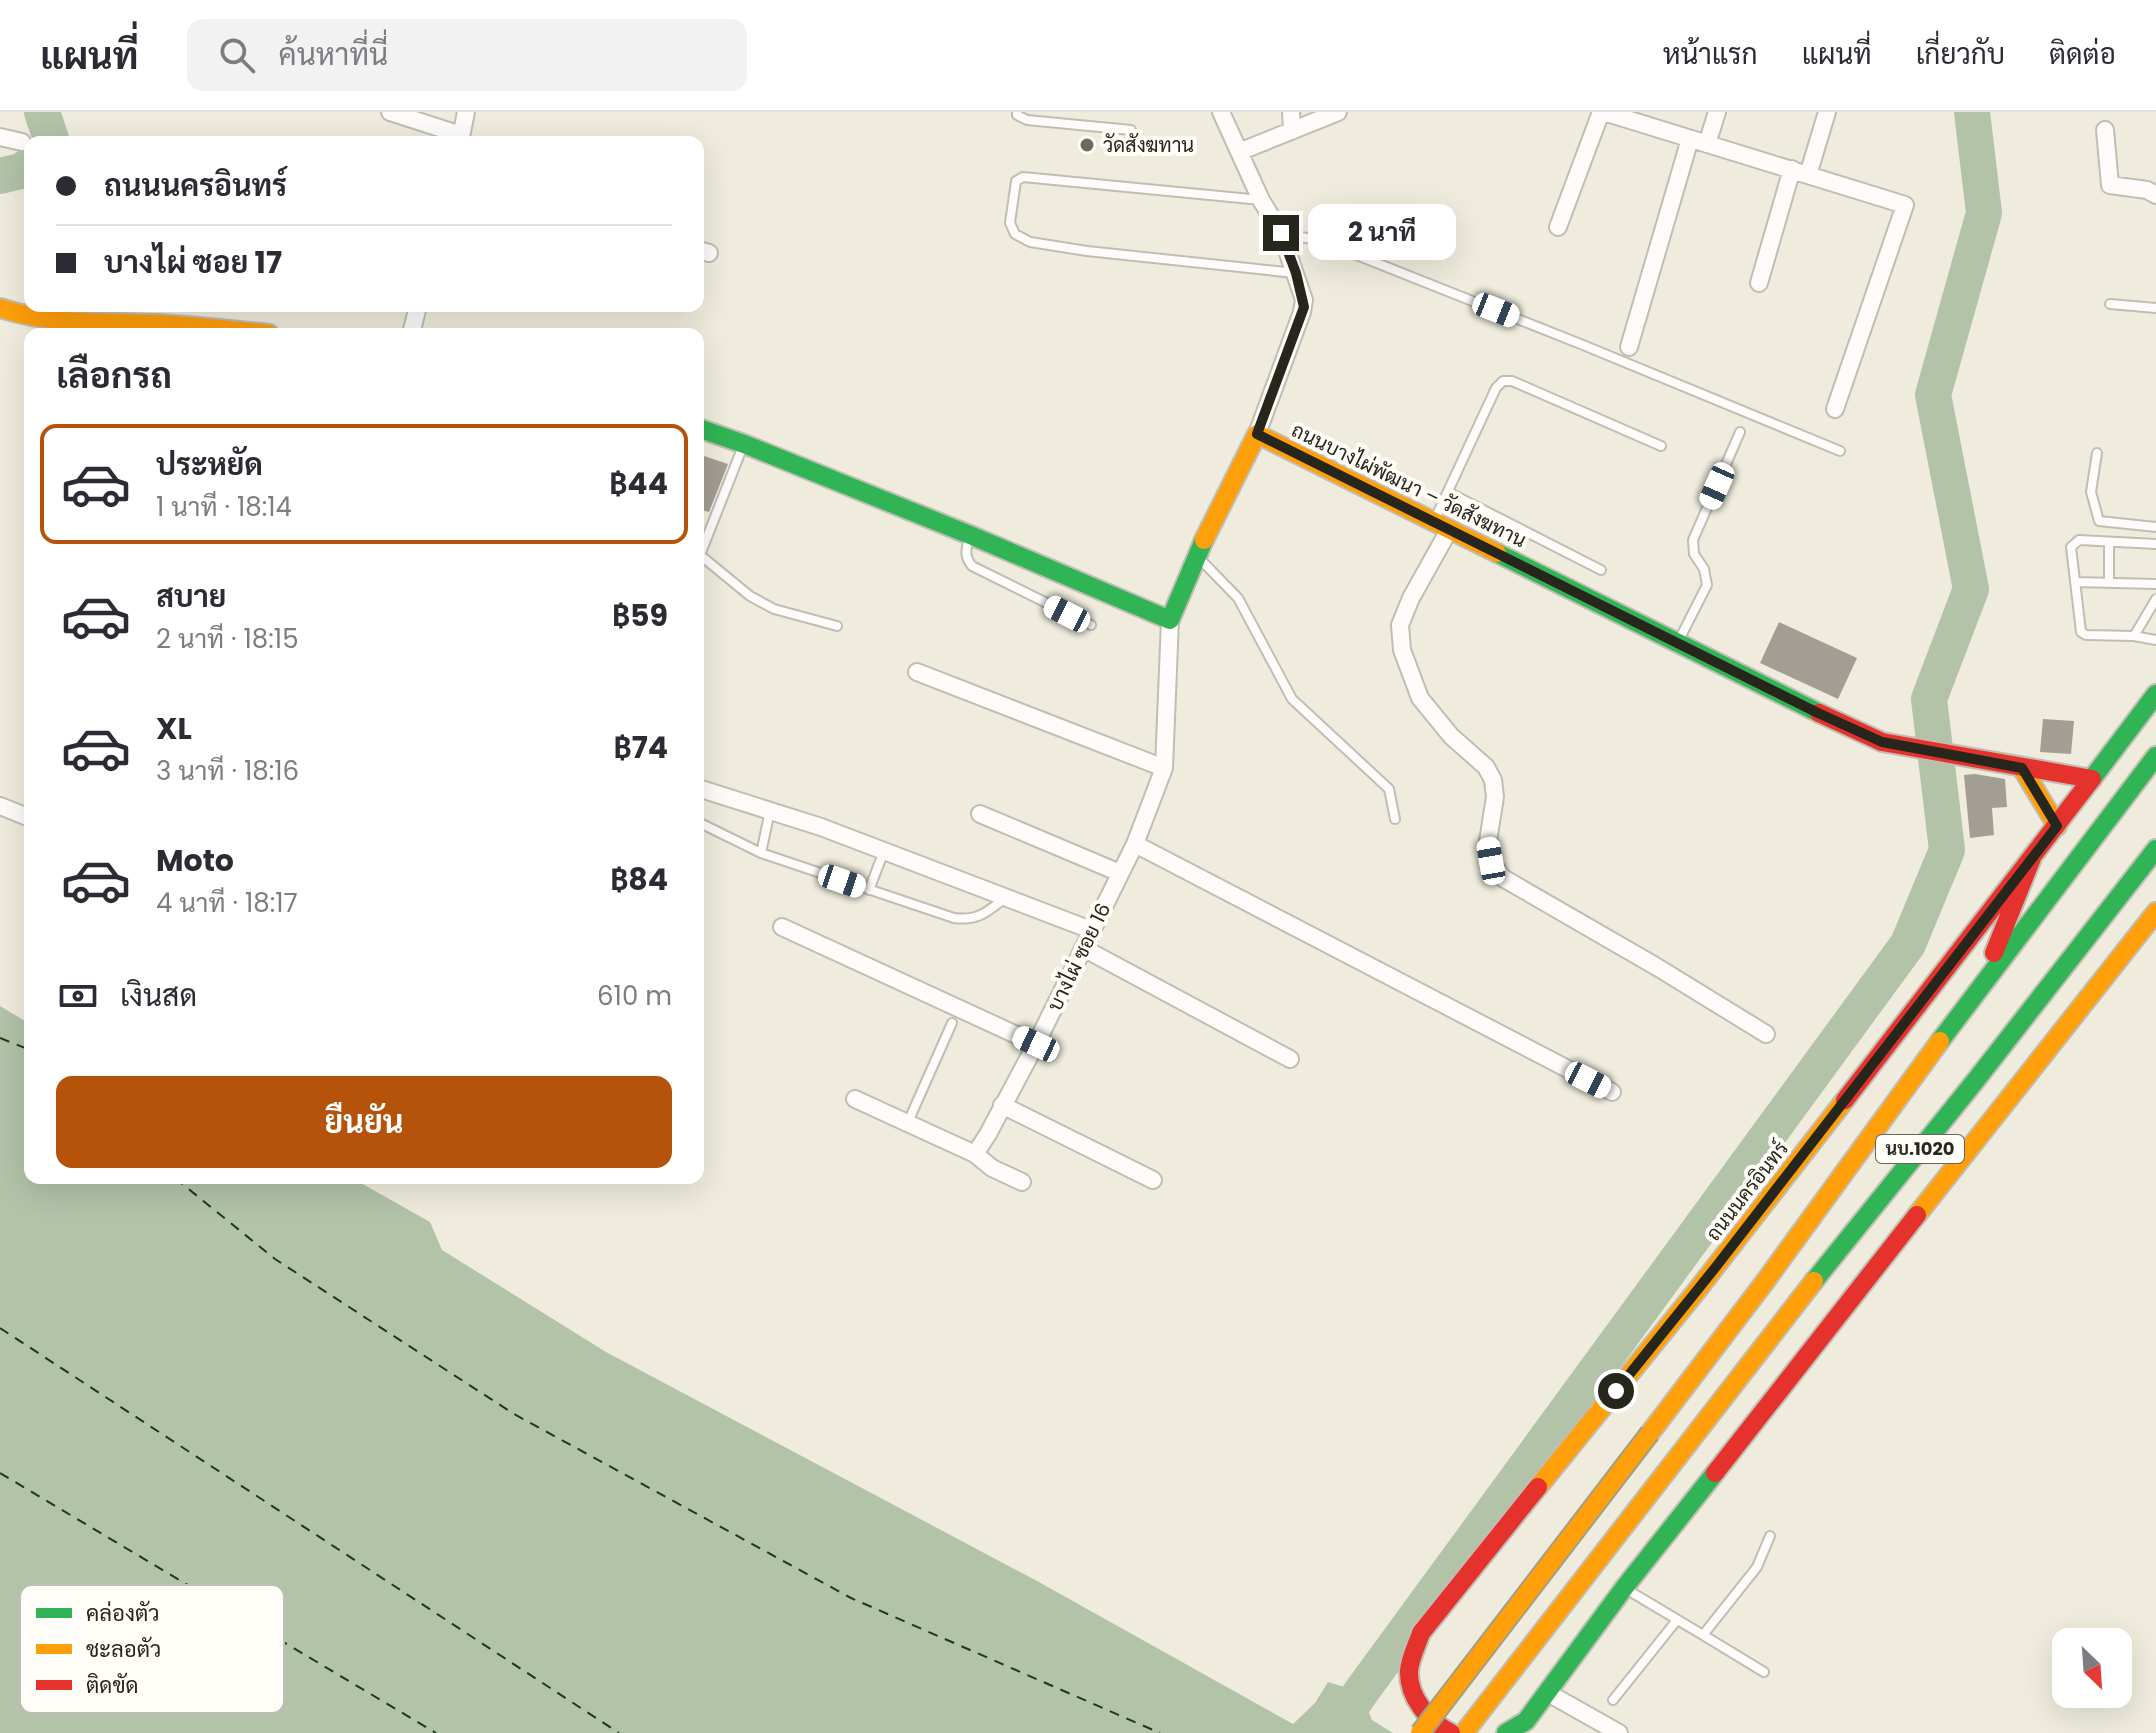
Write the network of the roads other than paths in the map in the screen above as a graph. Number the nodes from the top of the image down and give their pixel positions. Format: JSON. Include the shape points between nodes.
{"nodes":[{"id":1,"x":390,"y":112,"type":"edge"},
{"id":2,"x":466,"y":112,"type":"edge"},
{"id":3,"x":1017,"y":112,"type":"edge"},
{"id":4,"x":1221,"y":112,"type":"edge"},
{"id":5,"x":1291,"y":112,"type":"edge"},
{"id":6,"x":1338,"y":112,"type":"edge"},
{"id":7,"x":1717,"y":112,"type":"edge"},
{"id":8,"x":1827,"y":112,"type":"edge"},
{"id":9,"x":1607,"y":113,"type":"edge"},
{"id":10,"x":1131,"y":130,"type":"dead end"},
{"id":11,"x":2105,"y":130,"type":"dead end"},
{"id":12,"x":1292,"y":131,"type":"junction"},
{"id":13,"x":452,"y":136,"type":"edge"},
{"id":14,"x":461,"y":136,"type":"edge"},
{"id":15,"x":0,"y":137,"type":"edge"},
{"id":16,"x":1690,"y":139,"type":"junction"},
{"id":17,"x":22,"y":142,"type":"dead end"},
{"id":18,"x":1707,"y":144,"type":"junction"},
{"id":19,"x":1239,"y":152,"type":"junction"},
{"id":20,"x":1800,"y":172,"type":"junction"},
{"id":21,"x":2156,"y":195,"type":"edge"},
{"id":22,"x":1261,"y":200,"type":"junction"},
{"id":23,"x":1558,"y":227,"type":"dead end"},
{"id":24,"x":1281,"y":233,"type":"junction"},
{"id":25,"x":1296,"y":273,"type":"junction"},
{"id":26,"x":1759,"y":283,"type":"dead end"},
{"id":27,"x":2110,"y":304,"type":"dead end"},
{"id":28,"x":0,"y":308,"type":"edge"},
{"id":29,"x":2156,"y":308,"type":"edge"},
{"id":30,"x":198,"y":328,"type":"edge"},
{"id":31,"x":1629,"y":347,"type":"dead end"},
{"id":32,"x":1835,"y":409,"type":"dead end"},
{"id":33,"x":704,"y":430,"type":"edge"},
{"id":34,"x":1740,"y":432,"type":"dead end"},
{"id":35,"x":1257,"y":434,"type":"junction"},
{"id":36,"x":744,"y":444,"type":"junction"},
{"id":37,"x":1661,"y":446,"type":"dead end"},
{"id":38,"x":1840,"y":451,"type":"dead end"},
{"id":39,"x":2097,"y":453,"type":"dead end"},
{"id":40,"x":1448,"y":492,"type":"junction"},
{"id":41,"x":1441,"y":526,"type":"junction"},
{"id":42,"x":2156,"y":527,"type":"edge"},
{"id":43,"x":970,"y":535,"type":"junction"},
{"id":44,"x":2109,"y":542,"type":"junction"},
{"id":45,"x":704,"y":543,"type":"edge"},
{"id":46,"x":2156,"y":544,"type":"edge"},
{"id":47,"x":1196,"y":555,"type":"junction"},
{"id":48,"x":704,"y":559,"type":"edge"},
{"id":49,"x":1601,"y":570,"type":"dead end"},
{"id":50,"x":2076,"y":582,"type":"junction"},
{"id":51,"x":2109,"y":583,"type":"junction"},
{"id":52,"x":2156,"y":584,"type":"edge"},
{"id":53,"x":2156,"y":599,"type":"edge"},
{"id":54,"x":1170,"y":620,"type":"junction"},
{"id":55,"x":1091,"y":625,"type":"dead end"},
{"id":56,"x":837,"y":626,"type":"dead end"},
{"id":57,"x":2134,"y":636,"type":"junction"},
{"id":58,"x":2156,"y":640,"type":"edge"},
{"id":59,"x":1677,"y":643,"type":"junction"},
{"id":60,"x":917,"y":672,"type":"dead end"},
{"id":61,"x":2156,"y":694,"type":"edge"},
{"id":62,"x":2156,"y":756,"type":"edge"},
{"id":63,"x":1164,"y":768,"type":"junction"},
{"id":64,"x":2022,"y":768,"type":"junction"},
{"id":65,"x":2092,"y":779,"type":"junction"},
{"id":66,"x":704,"y":790,"type":"edge"},
{"id":67,"x":0,"y":806,"type":"edge"},
{"id":68,"x":770,"y":810,"type":"junction"},
{"id":69,"x":980,"y":814,"type":"dead end"},
{"id":70,"x":24,"y":816,"type":"edge"},
{"id":71,"x":1395,"y":819,"type":"dead end"},
{"id":72,"x":704,"y":825,"type":"edge"},
{"id":73,"x":2057,"y":826,"type":"junction"},
{"id":74,"x":1135,"y":844,"type":"junction"},
{"id":75,"x":2156,"y":849,"type":"edge"},
{"id":76,"x":884,"y":851,"type":"junction"},
{"id":77,"x":761,"y":853,"type":"junction"},
{"id":78,"x":2032,"y":858,"type":"junction"},
{"id":79,"x":1120,"y":873,"type":"junction"},
{"id":80,"x":869,"y":890,"type":"junction"},
{"id":81,"x":1006,"y":897,"type":"junction"},
{"id":82,"x":2156,"y":912,"type":"edge"},
{"id":83,"x":782,"y":927,"type":"dead end"},
{"id":84,"x":1091,"y":930,"type":"junction"},
{"id":85,"x":1083,"y":948,"type":"junction"},
{"id":86,"x":1983,"y":983,"type":"junction"},
{"id":87,"x":952,"y":1023,"type":"dead end"},
{"id":88,"x":1766,"y":1034,"type":"dead end"},
{"id":89,"x":1036,"y":1044,"type":"junction"},
{"id":90,"x":1290,"y":1059,"type":"dead end"},
{"id":91,"x":1612,"y":1092,"type":"dead end"},
{"id":92,"x":855,"y":1099,"type":"dead end"},
{"id":93,"x":1002,"y":1105,"type":"junction"},
{"id":94,"x":908,"y":1122,"type":"junction"},
{"id":95,"x":975,"y":1154,"type":"junction"},
{"id":96,"x":1153,"y":1180,"type":"dead end"},
{"id":97,"x":1022,"y":1182,"type":"dead end"},
{"id":98,"x":1770,"y":1536,"type":"dead end"},
{"id":99,"x":1624,"y":1588,"type":"junction"},
{"id":100,"x":1677,"y":1620,"type":"junction"},
{"id":101,"x":1703,"y":1635,"type":"junction"},
{"id":102,"x":1764,"y":1672,"type":"dead end"},
{"id":103,"x":1548,"y":1693,"type":"junction"},
{"id":104,"x":1613,"y":1700,"type":"dead end"},
{"id":105,"x":1420,"y":1733,"type":"edge"},
{"id":106,"x":1451,"y":1733,"type":"edge"},
{"id":107,"x":1464,"y":1733,"type":"edge"},
{"id":108,"x":1506,"y":1733,"type":"edge"},
{"id":109,"x":1619,"y":1733,"type":"edge"}],
"edges":[{"from":1,"to":13,"type":"street"},
{"from":2,"to":14,"type":"street"},
{"from":3,"to":10,"type":"lane","via":[[1027,120]]},
{"from":4,"to":19,"type":"street"},
{"from":5,"to":12,"type":"street"},
{"from":6,"to":12,"type":"street"},
{"from":7,"to":18,"type":"street"},
{"from":8,"to":20,"type":"street"},
{"from":9,"to":16,"type":"street"},
{"from":9,"to":23,"type":"street"},
{"from":11,"to":21,"type":"street","via":[[2110,185]]},
{"from":12,"to":19,"type":"street"},
{"from":15,"to":17,"type":"street"},
{"from":16,"to":18,"type":"street"},
{"from":16,"to":31,"type":"street"},
{"from":18,"to":20,"type":"street"},
{"from":19,"to":22,"type":"street"},
{"from":20,"to":26,"type":"street"},
{"from":20,"to":32,"type":"street","via":[[1905,205]]},
{"from":22,"to":24,"type":"street"},
{"from":22,"to":25,"type":"lane","via":[[1023,177],[1016,181],[1010,223],[1015,234],[1030,242]]},
{"from":24,"to":25,"type":"street"},
{"from":24,"to":38,"type":"lane","via":[[1319,240]]},
{"from":25,"to":35,"type":"street","via":[[1302,312]]},
{"from":27,"to":29,"type":"lane"},
{"from":28,"to":30,"type":"main road","via":[[56,322]]},
{"from":33,"to":36,"type":"main road"},
{"from":34,"to":59,"type":"lane","via":[[1693,540],[1707,585]]},
{"from":35,"to":41,"type":"main road","name":"ถนนบางไผ่พัฒนา – วัดสังฆทาน"},
{"from":35,"to":47,"type":"main road"},
{"from":36,"to":43,"type":"main road"},
{"from":36,"to":45,"type":"lane"},
{"from":37,"to":40,"type":"lane","via":[[1503,381]]},
{"from":39,"to":42,"type":"lane","via":[[2091,492],[2099,521]]},
{"from":40,"to":41,"type":"lane"},
{"from":40,"to":49,"type":"lane"},
{"from":41,"to":59,"type":"main road","name":"ถนนบางไผ่พัฒนา – วัดสังฆทาน"},
{"from":41,"to":88,"type":"street","via":[[1400,625],[1402,650],[1420,698],[1493,780],[1491,861],[1503,878]]},
{"from":43,"to":54,"type":"main road"},
{"from":43,"to":55,"type":"lane","via":[[965,551],[972,566]]},
{"from":44,"to":46,"type":"lane"},
{"from":44,"to":50,"type":"lane","via":[[2074,543]]},
{"from":44,"to":51,"type":"lane"},
{"from":47,"to":54,"type":"main road"},
{"from":47,"to":71,"type":"lane","via":[[1238,598],[1292,699],[1389,789]]},
{"from":48,"to":56,"type":"lane","via":[[774,609]]},
{"from":50,"to":51,"type":"lane"},
{"from":50,"to":57,"type":"lane","via":[[2081,632]]},
{"from":51,"to":52,"type":"lane"},
{"from":53,"to":57,"type":"lane"},
{"from":54,"to":63,"type":"street","name":"บางไผ่ ซอย 16"},
{"from":57,"to":58,"type":"lane"},
{"from":59,"to":64,"type":"main road","name":"ถนนบางไผ่พัฒนา – วัดสังฆทาน","via":[[1882,742]]},
{"from":60,"to":63,"type":"street"},
{"from":61,"to":65,"type":"main road","name":"ถนนนครอินทร์"},
{"from":62,"to":86,"type":"main road","number":"นบ.1020"},
{"from":63,"to":74,"type":"street","name":"บางไผ่ ซอย 16"},
{"from":64,"to":65,"type":"main road","name":"ถนนบางไผ่พัฒนา – วัดสังฆทาน"},
{"from":64,"to":73,"type":"main road"},
{"from":65,"to":73,"type":"main road","name":"ถนนนครอินทร์"},
{"from":66,"to":68,"type":"street"},
{"from":67,"to":70,"type":"street"},
{"from":68,"to":76,"type":"street"},
{"from":68,"to":77,"type":"lane"},
{"from":69,"to":79,"type":"street"},
{"from":72,"to":77,"type":"lane"},
{"from":73,"to":78,"type":"main road","name":"ถนนนครอินทร์"},
{"from":74,"to":79,"type":"street","name":"บางไผ่ ซอย 16"},
{"from":74,"to":91,"type":"street"},
{"from":75,"to":107,"type":"main road","number":"นบ.1020"},
{"from":76,"to":80,"type":"lane"},
{"from":76,"to":81,"type":"street"},
{"from":77,"to":80,"type":"lane"},
{"from":78,"to":86,"type":"main road"},
{"from":78,"to":106,"type":"main road","name":"ถนนนครอินทร์","via":[[1695,1293],[1421,1633],[1409,1671],[1412,1689],[1426,1715]]},
{"from":79,"to":84,"type":"street","name":"บางไผ่ ซอย 16"},
{"from":80,"to":81,"type":"lane","via":[[969,920]]},
{"from":81,"to":84,"type":"street"},
{"from":82,"to":99,"type":"main road","number":"นบ.1020"},
{"from":83,"to":89,"type":"street"},
{"from":84,"to":85,"type":"street","name":"บางไผ่ ซอย 16"},
{"from":85,"to":89,"type":"street","name":"บางไผ่ ซอย 16"},
{"from":85,"to":90,"type":"street"},
{"from":86,"to":105,"type":"main road","number":"นบ.1020","bridge":true,"via":[[1764,1283]]},
{"from":87,"to":94,"type":"lane"},
{"from":89,"to":93,"type":"street","name":"บางไผ่ ซอย 16"},
{"from":92,"to":94,"type":"street"},
{"from":93,"to":95,"type":"street","name":"บางไผ่ ซอย 16"},
{"from":93,"to":96,"type":"street"},
{"from":94,"to":95,"type":"street"},
{"from":95,"to":97,"type":"street"},
{"from":98,"to":101,"type":"lane","via":[[1757,1567]]},
{"from":99,"to":100,"type":"lane"},
{"from":99,"to":103,"type":"main road","number":"นบ.1020"},
{"from":100,"to":101,"type":"lane"},
{"from":100,"to":104,"type":"lane"},
{"from":101,"to":102,"type":"lane"},
{"from":103,"to":108,"type":"main road","number":"นบ.1020","via":[[1529,1724]]},
{"from":103,"to":109,"type":"street"}]}
